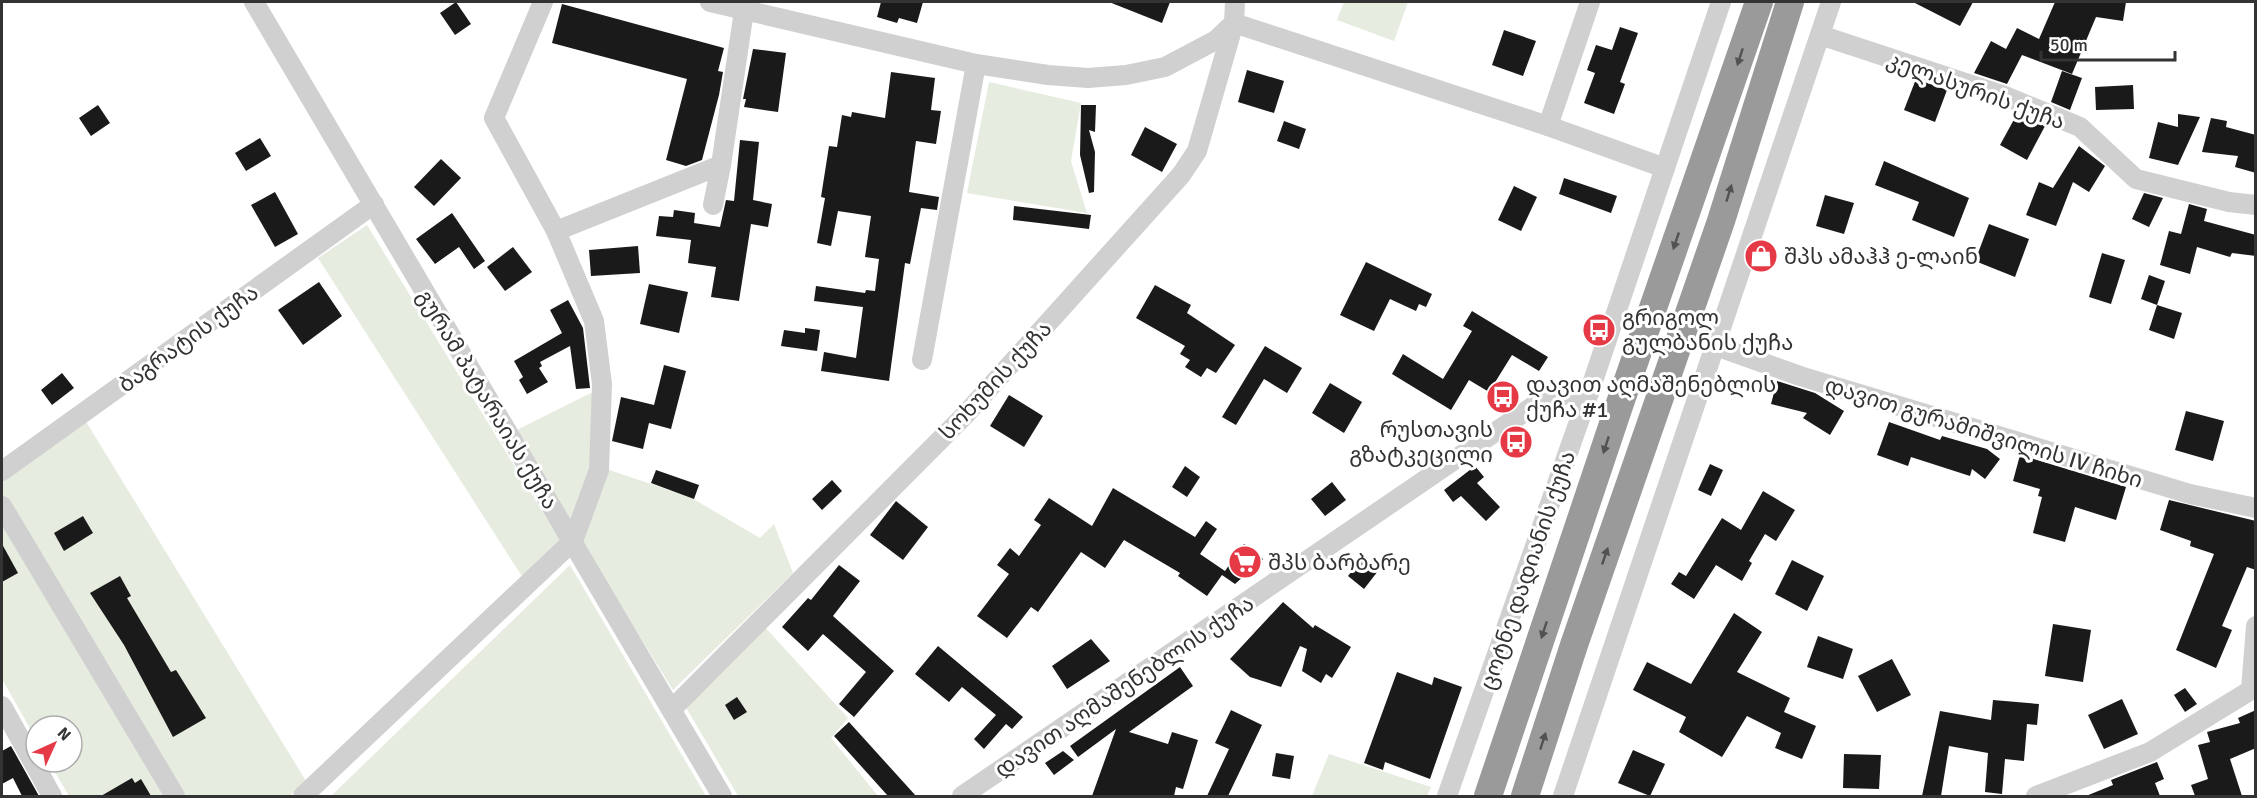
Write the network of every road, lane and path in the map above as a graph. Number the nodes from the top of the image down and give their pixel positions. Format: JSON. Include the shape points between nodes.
{"nodes":[{"id":1,"x":254,"y":2,"type":"edge"},
{"id":2,"x":543,"y":2,"type":"edge"},
{"id":3,"x":710,"y":2,"type":"edge"},
{"id":4,"x":1235,"y":2,"type":"edge"},
{"id":5,"x":1590,"y":2,"type":"edge"},
{"id":6,"x":1721,"y":2,"type":"edge"},
{"id":7,"x":1759,"y":2,"type":"edge"},
{"id":8,"x":1790,"y":2,"type":"edge"},
{"id":9,"x":1831,"y":2,"type":"edge"},
{"id":10,"x":744,"y":10,"type":"junction"},
{"id":11,"x":1234,"y":23,"type":"junction"},
{"id":12,"x":1820,"y":35,"type":"junction"},
{"id":13,"x":976,"y":64,"type":"junction"},
{"id":14,"x":1548,"y":126,"type":"junction"},
{"id":15,"x":721,"y":165,"type":"junction"},
{"id":16,"x":1665,"y":168,"type":"junction"},
{"id":17,"x":374,"y":204,"type":"junction"},
{"id":18,"x":713,"y":205,"type":"dead end"},
{"id":19,"x":2256,"y":205,"type":"edge"},
{"id":20,"x":556,"y":231,"type":"junction"},
{"id":21,"x":1716,"y":346,"type":"junction"},
{"id":22,"x":922,"y":360,"type":"dead end"},
{"id":23,"x":1589,"y":393,"type":"junction"},
{"id":24,"x":2,"y":471,"type":"edge"},
{"id":25,"x":2,"y":506,"type":"edge"},
{"id":26,"x":2256,"y":508,"type":"edge"},
{"id":27,"x":573,"y":541,"type":"junction"},
{"id":28,"x":2256,"y":626,"type":"edge"},
{"id":29,"x":2253,"y":688,"type":"edge"},
{"id":30,"x":2,"y":706,"type":"edge"},
{"id":31,"x":672,"y":709,"type":"junction"},
{"id":32,"x":52,"y":796,"type":"edge"},
{"id":33,"x":175,"y":796,"type":"edge"},
{"id":34,"x":303,"y":796,"type":"edge"},
{"id":35,"x":722,"y":796,"type":"edge"},
{"id":36,"x":962,"y":796,"type":"edge"},
{"id":37,"x":1447,"y":796,"type":"edge"},
{"id":38,"x":1488,"y":796,"type":"edge"},
{"id":39,"x":1525,"y":796,"type":"edge"},
{"id":40,"x":1563,"y":796,"type":"edge"},
{"id":41,"x":2036,"y":796,"type":"edge"}],
"edges":[{"from":1,"to":17,"type":"street","name":"გურამ პატარაიას ქუჩა"},
{"from":2,"to":20,"type":"street","via":[[494,118]]},
{"from":3,"to":10,"type":"street"},
{"from":4,"to":11,"type":"street","name":"სოხუმის ქუჩა"},
{"from":5,"to":14,"type":"street"},
{"from":6,"to":16,"type":"street","name":"ცოტნე დადიანის ქუჩა"},
{"from":7,"to":38,"type":"highway","one_way":true},
{"from":39,"to":8,"type":"highway","one_way":true,"via":[[1721,221]]},
{"from":9,"to":12,"type":"street"},
{"from":10,"to":13,"type":"street"},
{"from":10,"to":15,"type":"street"},
{"from":11,"to":13,"type":"street","via":[[1216,40],[1165,67],[1126,75],[1088,78]]},
{"from":11,"to":14,"type":"street"},
{"from":11,"to":31,"type":"street","name":"სოხუმის ქუჩა","via":[[1197,151],[1181,175],[965,415]]},
{"from":12,"to":19,"type":"street","name":"კელასურის ქუჩა","via":[[2005,96],[2080,127],[2136,178]]},
{"from":12,"to":21,"type":"street"},
{"from":13,"to":22,"type":"street"},
{"from":14,"to":16,"type":"street"},
{"from":15,"to":18,"type":"street"},
{"from":15,"to":20,"type":"street"},
{"from":16,"to":23,"type":"street","name":"ცოტნე დადიანის ქუჩა"},
{"from":17,"to":24,"type":"street","name":"ბაგრატის ქუჩა"},
{"from":17,"to":27,"type":"street","name":"გურამ პატარაიას ქუჩა"},
{"from":20,"to":27,"type":"street","via":[[594,321],[602,384],[599,470]]},
{"from":21,"to":26,"type":"street","name":"დავით გურამიშვილის IV ჩიხი","via":[[1800,376],[2075,460],[2190,494]]},
{"from":21,"to":40,"type":"street"},
{"from":23,"to":36,"type":"street","name":"დავით აღმაშენებლის ქუჩა","via":[[1548,396]]},
{"from":23,"to":37,"type":"street","name":"ცოტნე დადიანის ქუჩა"},
{"from":25,"to":33,"type":"street"},
{"from":27,"to":31,"type":"street","name":"გურამ პატარაიას ქუჩა"},
{"from":27,"to":34,"type":"street"},
{"from":28,"to":29,"type":"street"},
{"from":29,"to":41,"type":"street","via":[[2150,752]]},
{"from":30,"to":32,"type":"street"},
{"from":31,"to":35,"type":"street","name":"გურამ პატარაიას ქუჩა"}]}
